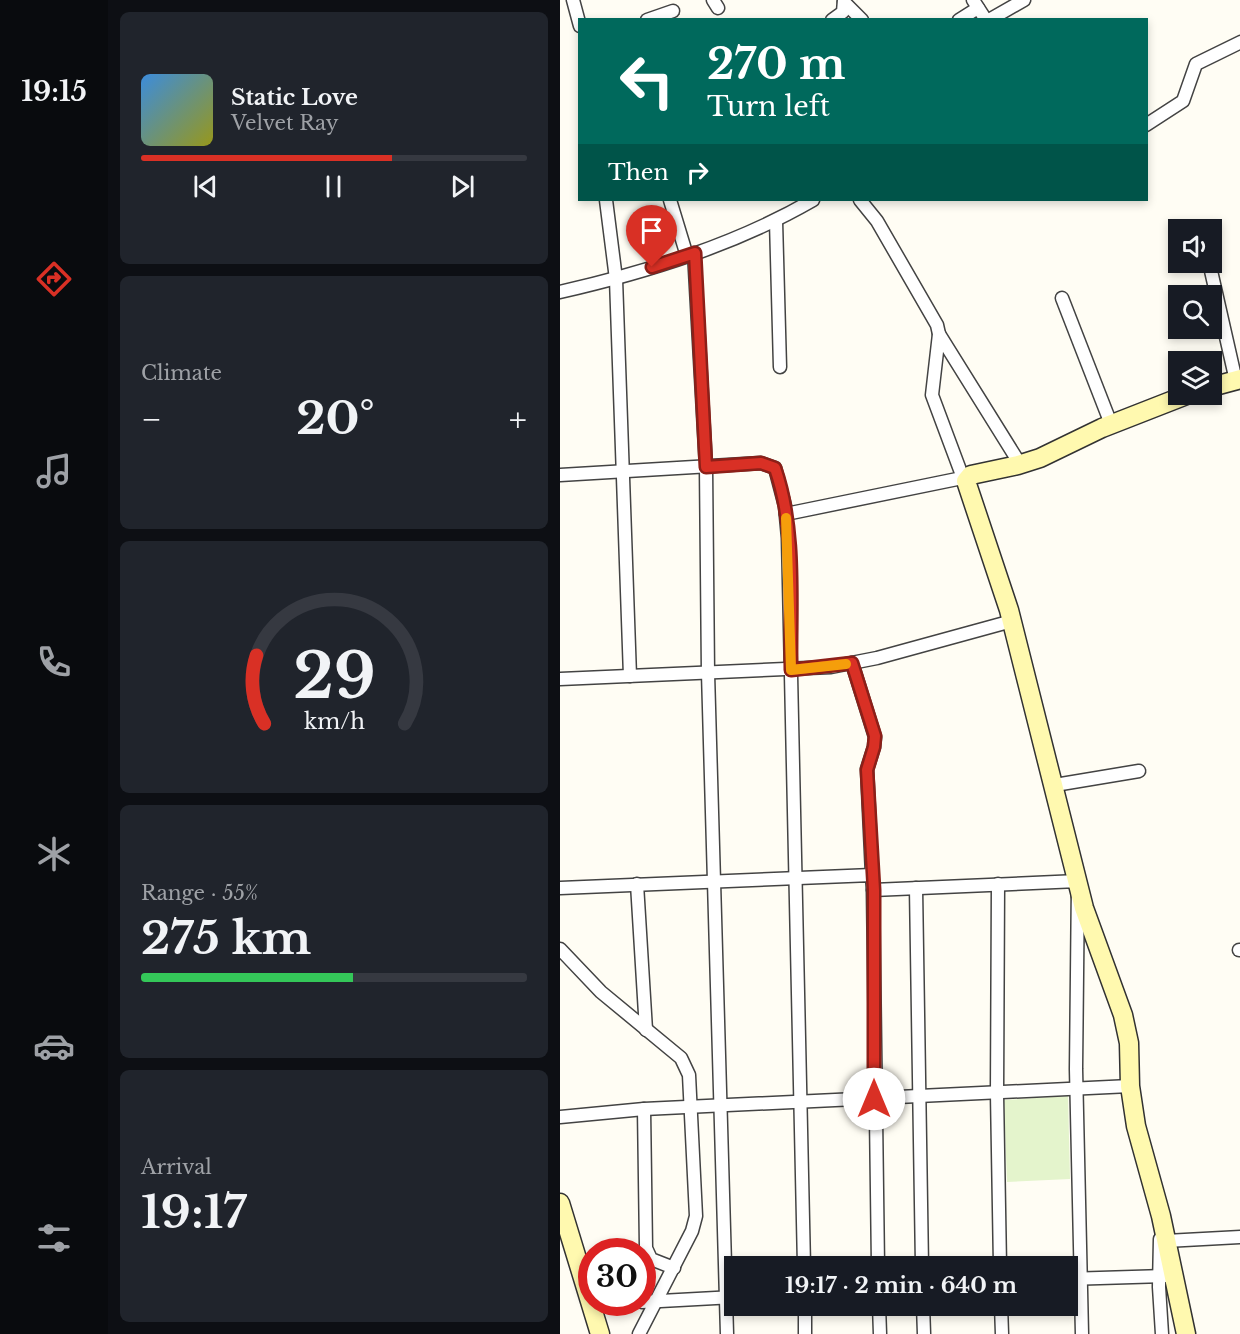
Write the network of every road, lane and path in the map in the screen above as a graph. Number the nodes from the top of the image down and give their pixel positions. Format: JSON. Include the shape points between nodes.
{"nodes":[{"id":1,"x":573,"y":0,"type":"edge"},
{"id":2,"x":1024,"y":0,"type":"edge"},
{"id":3,"x":844,"y":1,"type":"edge"},
{"id":4,"x":975,"y":4,"type":"edge"},
{"id":5,"x":673,"y":11,"type":"dead end"},
{"id":6,"x":653,"y":18,"type":"edge"},
{"id":7,"x":835,"y":18,"type":"edge"},
{"id":8,"x":861,"y":18,"type":"edge"},
{"id":9,"x":961,"y":18,"type":"edge"},
{"id":10,"x":986,"y":18,"type":"edge"},
{"id":11,"x":992,"y":18,"type":"edge"},
{"id":12,"x":578,"y":19,"type":"edge"},
{"id":13,"x":1241,"y":42,"type":"edge"},
{"id":14,"x":1148,"y":124,"type":"edge"},
{"id":15,"x":606,"y":201,"type":"edge"},
{"id":16,"x":670,"y":201,"type":"edge"},
{"id":17,"x":811,"y":201,"type":"edge"},
{"id":18,"x":861,"y":201,"type":"edge"},
{"id":19,"x":776,"y":221,"type":"junction"},
{"id":20,"x":691,"y":254,"type":"junction"},
{"id":21,"x":1212,"y":273,"type":"edge"},
{"id":22,"x":616,"y":279,"type":"junction"},
{"id":23,"x":560,"y":292,"type":"edge"},
{"id":24,"x":1062,"y":298,"type":"dead end"},
{"id":25,"x":939,"y":334,"type":"junction"},
{"id":26,"x":780,"y":367,"type":"dead end"},
{"id":27,"x":1238,"y":380,"type":"edge"},
{"id":28,"x":1222,"y":384,"type":"edge"},
{"id":29,"x":1168,"y":402,"type":"edge"},
{"id":30,"x":1111,"y":424,"type":"junction"},
{"id":31,"x":1020,"y":465,"type":"junction"},
{"id":32,"x":706,"y":467,"type":"junction"},
{"id":33,"x":624,"y":472,"type":"junction"},
{"id":34,"x":560,"y":475,"type":"edge"},
{"id":35,"x":965,"y":477,"type":"junction"},
{"id":36,"x":786,"y":514,"type":"junction"},
{"id":37,"x":1012,"y":621,"type":"junction"},
{"id":38,"x":852,"y":663,"type":"junction"},
{"id":39,"x":791,"y":670,"type":"junction"},
{"id":40,"x":708,"y":673,"type":"junction"},
{"id":41,"x":630,"y":676,"type":"junction"},
{"id":42,"x":560,"y":679,"type":"edge"},
{"id":43,"x":1139,"y":771,"type":"dead end"},
{"id":44,"x":1055,"y":785,"type":"junction"},
{"id":45,"x":872,"y":875,"type":"junction"},
{"id":46,"x":795,"y":879,"type":"junction"},
{"id":47,"x":1078,"y":881,"type":"junction"},
{"id":48,"x":714,"y":882,"type":"junction"},
{"id":49,"x":637,"y":884,"type":"junction"},
{"id":50,"x":998,"y":884,"type":"junction"},
{"id":51,"x":560,"y":888,"type":"edge"},
{"id":52,"x":916,"y":888,"type":"junction"},
{"id":53,"x":874,"y":890,"type":"junction"},
{"id":54,"x":560,"y":949,"type":"edge"},
{"id":55,"x":646,"y":1030,"type":"junction"},
{"id":56,"x":1130,"y":1086,"type":"junction"},
{"id":57,"x":1076,"y":1090,"type":"junction"},
{"id":58,"x":996,"y":1094,"type":"junction"},
{"id":59,"x":917,"y":1098,"type":"junction"},
{"id":60,"x":874,"y":1099,"type":"junction"},
{"id":61,"x":799,"y":1104,"type":"junction"},
{"id":62,"x":722,"y":1107,"type":"junction"},
{"id":63,"x":692,"y":1108,"type":"junction"},
{"id":64,"x":644,"y":1109,"type":"junction"},
{"id":65,"x":560,"y":1118,"type":"edge"},
{"id":66,"x":560,"y":1203,"type":"edge"},
{"id":67,"x":1161,"y":1216,"type":"junction"},
{"id":68,"x":1241,"y":1237,"type":"edge"},
{"id":69,"x":1166,"y":1241,"type":"junction"},
{"id":70,"x":728,"y":1256,"type":"edge"},
{"id":71,"x":804,"y":1256,"type":"edge"},
{"id":72,"x":878,"y":1256,"type":"edge"},
{"id":73,"x":922,"y":1256,"type":"edge"},
{"id":74,"x":1000,"y":1256,"type":"edge"},
{"id":75,"x":1073,"y":1256,"type":"edge"},
{"id":76,"x":578,"y":1262,"type":"edge"},
{"id":77,"x":674,"y":1268,"type":"junction"},
{"id":78,"x":1166,"y":1276,"type":"junction"},
{"id":79,"x":1078,"y":1279,"type":"edge"},
{"id":80,"x":724,"y":1297,"type":"edge"},
{"id":81,"x":658,"y":1301,"type":"junction"},
{"id":82,"x":1078,"y":1310,"type":"edge"},
{"id":83,"x":595,"y":1316,"type":"edge"},
{"id":84,"x":728,"y":1316,"type":"edge"},
{"id":85,"x":805,"y":1316,"type":"edge"},
{"id":86,"x":879,"y":1316,"type":"edge"},
{"id":87,"x":923,"y":1316,"type":"edge"},
{"id":88,"x":1001,"y":1316,"type":"edge"},
{"id":89,"x":646,"y":1328,"type":"edge"},
{"id":90,"x":600,"y":1334,"type":"edge"},
{"id":91,"x":639,"y":1334,"type":"edge"},
{"id":92,"x":727,"y":1334,"type":"edge"},
{"id":93,"x":805,"y":1334,"type":"edge"},
{"id":94,"x":880,"y":1334,"type":"edge"},
{"id":95,"x":924,"y":1334,"type":"edge"},
{"id":96,"x":1002,"y":1334,"type":"edge"},
{"id":97,"x":1082,"y":1334,"type":"edge"},
{"id":98,"x":1162,"y":1334,"type":"edge"},
{"id":99,"x":1186,"y":1334,"type":"edge"}],
"edges":[{"from":1,"to":12,"type":"street"},
{"from":2,"to":11,"type":"street"},
{"from":3,"to":7,"type":"street","via":[[843,12]]},
{"from":3,"to":8,"type":"street"},
{"from":4,"to":9,"type":"street"},
{"from":4,"to":10,"type":"street"},
{"from":5,"to":6,"type":"street"},
{"from":13,"to":14,"type":"street","via":[[1196,64],[1183,101]]},
{"from":15,"to":22,"type":"street"},
{"from":16,"to":20,"type":"street"},
{"from":17,"to":19,"type":"street"},
{"from":18,"to":25,"type":"street","via":[[877,221],[933,316]]},
{"from":19,"to":20,"type":"street"},
{"from":19,"to":26,"type":"street"},
{"from":20,"to":22,"type":"street"},
{"from":20,"to":32,"type":"street"},
{"from":21,"to":27,"type":"street"},
{"from":22,"to":23,"type":"street"},
{"from":22,"to":33,"type":"street"},
{"from":24,"to":30,"type":"street"},
{"from":25,"to":31,"type":"street"},
{"from":25,"to":35,"type":"street","via":[[932,395]]},
{"from":27,"to":28,"type":"street"},
{"from":29,"to":30,"type":"street"},
{"from":30,"to":31,"type":"street"},
{"from":31,"to":35,"type":"street"},
{"from":32,"to":33,"type":"street"},
{"from":32,"to":36,"type":"street","via":[[772,465]]},
{"from":32,"to":40,"type":"street"},
{"from":33,"to":34,"type":"street"},
{"from":33,"to":41,"type":"street"},
{"from":35,"to":36,"type":"street"},
{"from":35,"to":37,"type":"street"},
{"from":36,"to":39,"type":"street"},
{"from":37,"to":38,"type":"street"},
{"from":37,"to":44,"type":"street"},
{"from":38,"to":39,"type":"street"},
{"from":38,"to":45,"type":"street","via":[[875,736],[867,770]]},
{"from":39,"to":40,"type":"street"},
{"from":39,"to":46,"type":"street"},
{"from":40,"to":41,"type":"street"},
{"from":40,"to":48,"type":"street"},
{"from":41,"to":42,"type":"street"},
{"from":43,"to":44,"type":"street"},
{"from":44,"to":47,"type":"street"},
{"from":45,"to":46,"type":"street"},
{"from":45,"to":53,"type":"street"},
{"from":46,"to":48,"type":"street"},
{"from":46,"to":61,"type":"street"},
{"from":47,"to":50,"type":"street"},
{"from":47,"to":56,"type":"street","via":[[1123,1015],[1129,1042]]},
{"from":47,"to":57,"type":"street"},
{"from":48,"to":49,"type":"street"},
{"from":48,"to":62,"type":"street"},
{"from":49,"to":51,"type":"street"},
{"from":49,"to":55,"type":"street"},
{"from":50,"to":52,"type":"street"},
{"from":50,"to":58,"type":"street"},
{"from":52,"to":53,"type":"street"},
{"from":52,"to":59,"type":"street"},
{"from":53,"to":60,"type":"street"},
{"from":54,"to":55,"type":"street","via":[[601,992]]},
{"from":55,"to":63,"type":"street","via":[[686,1066]]},
{"from":56,"to":57,"type":"street"},
{"from":56,"to":67,"type":"street","via":[[1136,1126]]},
{"from":57,"to":58,"type":"street"},
{"from":57,"to":75,"type":"street"},
{"from":58,"to":59,"type":"street"},
{"from":58,"to":74,"type":"street"},
{"from":59,"to":60,"type":"street"},
{"from":59,"to":73,"type":"street"},
{"from":60,"to":61,"type":"street"},
{"from":60,"to":72,"type":"street"},
{"from":61,"to":62,"type":"street"},
{"from":61,"to":71,"type":"street"},
{"from":62,"to":63,"type":"street"},
{"from":62,"to":70,"type":"street"},
{"from":63,"to":64,"type":"street"},
{"from":63,"to":77,"type":"street","via":[[696,1216]]},
{"from":64,"to":65,"type":"street"},
{"from":64,"to":77,"type":"street","via":[[646,1248],[651,1259]]},
{"from":66,"to":76,"type":"street"},
{"from":67,"to":69,"type":"street"},
{"from":67,"to":78,"type":"street"},
{"from":68,"to":69,"type":"street"},
{"from":69,"to":78,"type":"street"},
{"from":77,"to":81,"type":"street"},
{"from":78,"to":79,"type":"street"},
{"from":78,"to":98,"type":"street"},
{"from":78,"to":99,"type":"street"},
{"from":80,"to":81,"type":"street"},
{"from":81,"to":89,"type":"street"},
{"from":82,"to":97,"type":"street"},
{"from":83,"to":90,"type":"street"},
{"from":84,"to":92,"type":"street"},
{"from":85,"to":93,"type":"street"},
{"from":86,"to":94,"type":"street"},
{"from":87,"to":95,"type":"street"},
{"from":88,"to":96,"type":"street"},
{"from":89,"to":91,"type":"street"}]}
